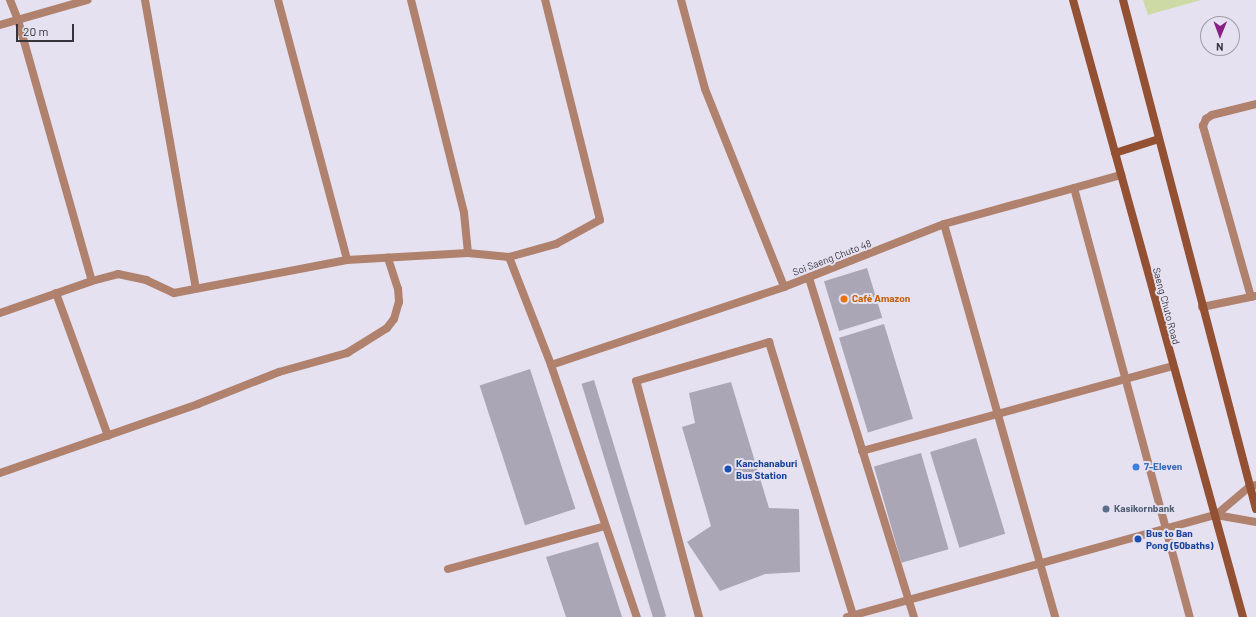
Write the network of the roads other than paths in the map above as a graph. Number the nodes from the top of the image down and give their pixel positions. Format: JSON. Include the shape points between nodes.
{"nodes":[{"id":1,"x":10,"y":0,"type":"edge"},
{"id":2,"x":88,"y":0,"type":"edge"},
{"id":3,"x":145,"y":0,"type":"edge"},
{"id":4,"x":278,"y":0,"type":"edge"},
{"id":5,"x":411,"y":0,"type":"edge"},
{"id":6,"x":545,"y":0,"type":"edge"},
{"id":7,"x":681,"y":0,"type":"edge"},
{"id":8,"x":1073,"y":0,"type":"edge"},
{"id":9,"x":1123,"y":0,"type":"edge"},
{"id":10,"x":18,"y":20,"type":"junction"},
{"id":11,"x":0,"y":25,"type":"edge"},
{"id":12,"x":1256,"y":104,"type":"edge"},
{"id":13,"x":1159,"y":139,"type":"junction"},
{"id":14,"x":1115,"y":153,"type":"junction"},
{"id":15,"x":1121,"y":175,"type":"junction"},
{"id":16,"x":1074,"y":188,"type":"junction"},
{"id":17,"x":944,"y":224,"type":"junction"},
{"id":18,"x":468,"y":254,"type":"junction"},
{"id":19,"x":508,"y":257,"type":"junction"},
{"id":20,"x":388,"y":258,"type":"junction"},
{"id":21,"x":347,"y":260,"type":"junction"},
{"id":22,"x":809,"y":278,"type":"junction"},
{"id":23,"x":92,"y":280,"type":"junction"},
{"id":24,"x":784,"y":287,"type":"junction"},
{"id":25,"x":196,"y":290,"type":"junction"},
{"id":26,"x":56,"y":293,"type":"junction"},
{"id":27,"x":1254,"y":297,"type":"edge"},
{"id":28,"x":1202,"y":307,"type":"junction"},
{"id":29,"x":0,"y":313,"type":"edge"},
{"id":30,"x":551,"y":365,"type":"junction"},
{"id":31,"x":1172,"y":366,"type":"junction"},
{"id":32,"x":1124,"y":378,"type":"junction"},
{"id":33,"x":997,"y":412,"type":"junction"},
{"id":34,"x":108,"y":436,"type":"junction"},
{"id":35,"x":862,"y":451,"type":"junction"},
{"id":36,"x":0,"y":473,"type":"edge"},
{"id":37,"x":1252,"y":486,"type":"edge"},
{"id":38,"x":1256,"y":509,"type":"edge"},
{"id":39,"x":1216,"y":515,"type":"junction"},
{"id":40,"x":1256,"y":522,"type":"edge"},
{"id":41,"x":605,"y":526,"type":"junction"},
{"id":42,"x":1165,"y":529,"type":"junction"},
{"id":43,"x":1039,"y":564,"type":"junction"},
{"id":44,"x":448,"y":569,"type":"dead end"},
{"id":45,"x":908,"y":601,"type":"junction"},
{"id":46,"x":850,"y":616,"type":"edge"},
{"id":47,"x":637,"y":617,"type":"edge"},
{"id":48,"x":699,"y":617,"type":"edge"},
{"id":49,"x":914,"y":617,"type":"edge"},
{"id":50,"x":1055,"y":617,"type":"edge"},
{"id":51,"x":1190,"y":617,"type":"edge"},
{"id":52,"x":1243,"y":617,"type":"edge"}],
"edges":[{"from":1,"to":10,"type":"street"},
{"from":2,"to":10,"type":"street"},
{"from":3,"to":25,"type":"street"},
{"from":4,"to":21,"type":"street"},
{"from":5,"to":18,"type":"street","via":[[464,213]]},
{"from":6,"to":19,"type":"street","via":[[600,220],[556,244]]},
{"from":7,"to":24,"type":"street","via":[[705,89]]},
{"from":8,"to":14,"type":"main road","name":"Saeng Chuto Road"},
{"from":9,"to":13,"type":"main road"},
{"from":10,"to":11,"type":"street"},
{"from":10,"to":23,"type":"street"},
{"from":12,"to":27,"type":"street","via":[[1212,115],[1206,119],[1203,126]]},
{"from":13,"to":14,"type":"main road"},
{"from":13,"to":28,"type":"main road"},
{"from":14,"to":15,"type":"main road","name":"Saeng Chuto Road"},
{"from":15,"to":16,"type":"street","name":"Soi Saeng Chuto 48"},
{"from":15,"to":31,"type":"main road","name":"Saeng Chuto Road"},
{"from":16,"to":17,"type":"street","name":"Soi Saeng Chuto 48"},
{"from":16,"to":32,"type":"street"},
{"from":17,"to":22,"type":"street","name":"Soi Saeng Chuto 48"},
{"from":17,"to":33,"type":"street"},
{"from":18,"to":19,"type":"street"},
{"from":18,"to":20,"type":"street"},
{"from":19,"to":30,"type":"street"},
{"from":20,"to":21,"type":"street"},
{"from":20,"to":34,"type":"street","via":[[399,302],[394,319],[387,328],[347,353],[279,372]]},
{"from":21,"to":25,"type":"street"},
{"from":22,"to":24,"type":"street","name":"Soi Saeng Chuto 48"},
{"from":22,"to":35,"type":"street"},
{"from":23,"to":25,"type":"street","via":[[118,274],[146,280],[174,293]]},
{"from":23,"to":26,"type":"street"},
{"from":24,"to":30,"type":"street","name":"Soi Saeng Chuto 48"},
{"from":26,"to":29,"type":"street"},
{"from":26,"to":34,"type":"street"},
{"from":27,"to":28,"type":"street"},
{"from":28,"to":37,"type":"main road"},
{"from":30,"to":41,"type":"street"},
{"from":31,"to":32,"type":"street"},
{"from":31,"to":39,"type":"main road","name":"Saeng Chuto Road"},
{"from":32,"to":33,"type":"street"},
{"from":32,"to":42,"type":"street"},
{"from":33,"to":35,"type":"street"},
{"from":33,"to":43,"type":"street"},
{"from":34,"to":36,"type":"street"},
{"from":35,"to":45,"type":"street"},
{"from":37,"to":38,"type":"main road"},
{"from":37,"to":39,"type":"street"},
{"from":39,"to":40,"type":"street"},
{"from":39,"to":42,"type":"street"},
{"from":39,"to":52,"type":"main road","name":"Saeng Chuto Road"},
{"from":41,"to":44,"type":"street"},
{"from":41,"to":47,"type":"street"},
{"from":42,"to":43,"type":"street"},
{"from":42,"to":51,"type":"street"},
{"from":43,"to":45,"type":"street"},
{"from":43,"to":50,"type":"street"},
{"from":45,"to":46,"type":"street"},
{"from":45,"to":49,"type":"street"},
{"from":46,"to":48,"type":"street","via":[[769,342],[636,381]]}]}
